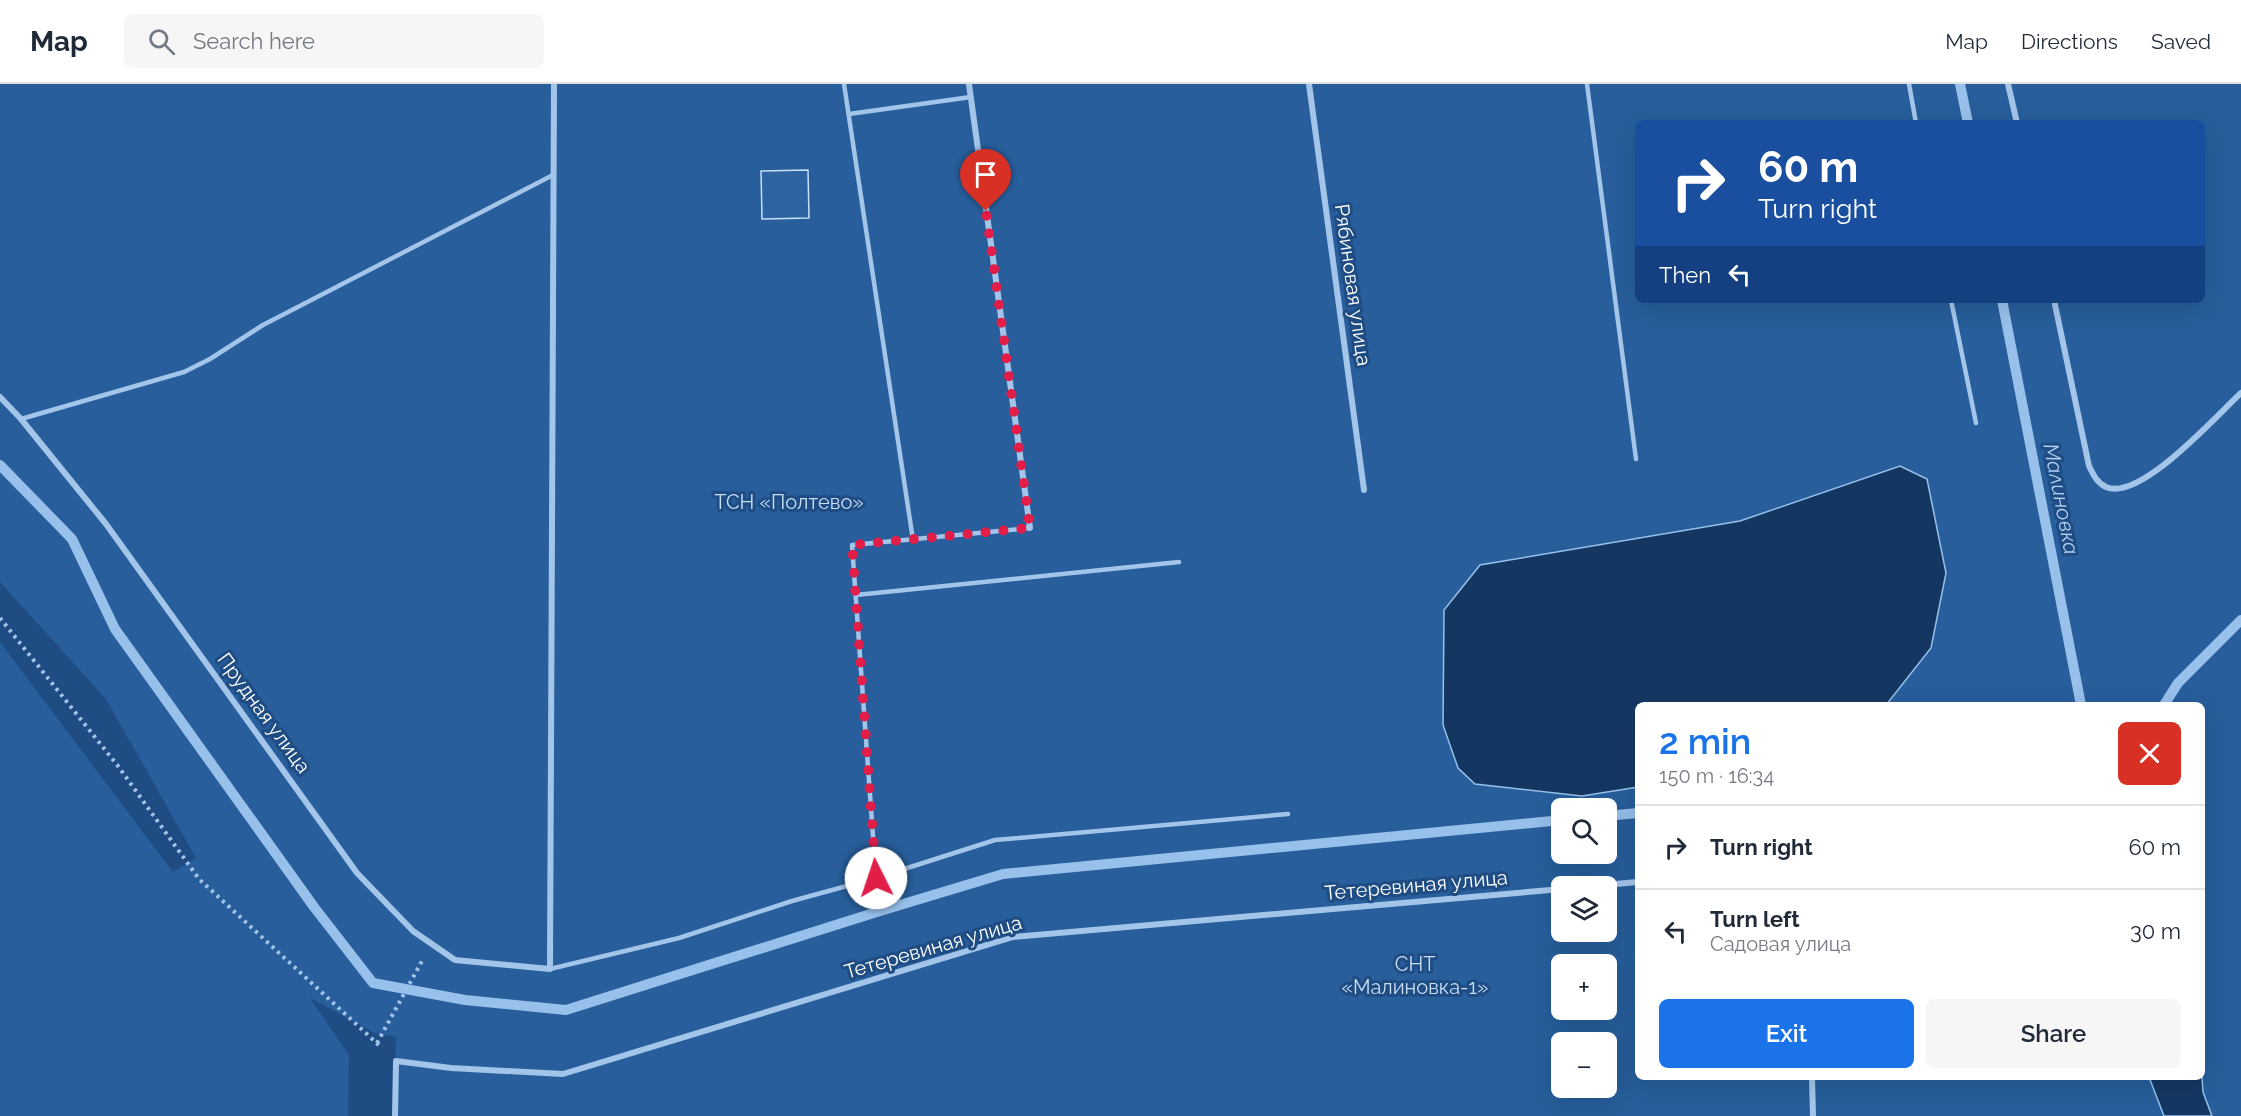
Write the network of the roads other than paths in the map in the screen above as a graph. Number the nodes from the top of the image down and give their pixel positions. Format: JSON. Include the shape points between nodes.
{"nodes":[{"id":1,"x":554,"y":84,"type":"edge"},
{"id":2,"x":844,"y":84,"type":"edge"},
{"id":3,"x":969,"y":84,"type":"edge"},
{"id":4,"x":1309,"y":84,"type":"edge"},
{"id":5,"x":1587,"y":84,"type":"edge"},
{"id":6,"x":1909,"y":84,"type":"edge"},
{"id":7,"x":2008,"y":84,"type":"edge"},
{"id":8,"x":971,"y":97,"type":"junction"},
{"id":9,"x":849,"y":114,"type":"junction"},
{"id":10,"x":1916,"y":120,"type":"edge"},
{"id":11,"x":2016,"y":120,"type":"edge"},
{"id":12,"x":553,"y":175,"type":"junction"},
{"id":13,"x":1953,"y":303,"type":"edge"},
{"id":14,"x":2055,"y":303,"type":"edge"},
{"id":15,"x":2241,"y":393,"type":"edge"},
{"id":16,"x":0,"y":396,"type":"edge"},
{"id":17,"x":21,"y":419,"type":"junction"},
{"id":18,"x":1976,"y":423,"type":"dead end"},
{"id":19,"x":1636,"y":459,"type":"dead end"},
{"id":20,"x":1364,"y":490,"type":"dead end"},
{"id":21,"x":1030,"y":528,"type":"joint"},
{"id":22,"x":913,"y":540,"type":"junction"},
{"id":23,"x":1179,"y":562,"type":"dead end"},
{"id":24,"x":856,"y":595,"type":"junction"},
{"id":25,"x":1288,"y":814,"type":"dead end"},
{"id":26,"x":876,"y":878,"type":"junction"},
{"id":27,"x":1635,"y":882,"type":"edge"},
{"id":28,"x":1617,"y":884,"type":"edge"},
{"id":29,"x":1551,"y":890,"type":"edge"},
{"id":30,"x":550,"y":969,"type":"junction"},
{"id":31,"x":1812,"y":1080,"type":"edge"},
{"id":32,"x":395,"y":1116,"type":"edge"},
{"id":33,"x":1813,"y":1116,"type":"edge"}],
"edges":[{"from":1,"to":12,"type":"street"},
{"from":2,"to":9,"type":"lane"},
{"from":3,"to":8,"type":"street"},
{"from":4,"to":20,"type":"street","name":"Рябиновая улица"},
{"from":5,"to":19,"type":"lane"},
{"from":6,"to":10,"type":"lane"},
{"from":7,"to":11,"type":"street"},
{"from":8,"to":9,"type":"lane"},
{"from":8,"to":21,"type":"street"},
{"from":9,"to":22,"type":"lane"},
{"from":12,"to":17,"type":"lane","via":[[263,325],[184,372]]},
{"from":12,"to":30,"type":"street"},
{"from":13,"to":18,"type":"lane"},
{"from":14,"to":15,"type":"street","via":[[2089,466],[2096,480],[2106,488],[2118,489],[2151,476]]},
{"from":16,"to":17,"type":"street","name":"Прудная улица"},
{"from":17,"to":30,"type":"street","name":"Прудная улица","via":[[106,524],[357,873],[412,932],[455,960]]},
{"from":21,"to":22,"type":"lane"},
{"from":22,"to":24,"type":"lane","via":[[852,545]]},
{"from":23,"to":24,"type":"lane"},
{"from":24,"to":26,"type":"lane"},
{"from":25,"to":26,"type":"lane","via":[[995,840]]},
{"from":26,"to":30,"type":"lane","via":[[679,938]]},
{"from":27,"to":28,"type":"street"},
{"from":29,"to":32,"type":"street","name":"Тетеревиная улица","via":[[1013,937],[563,1074],[396,1061]]},
{"from":31,"to":33,"type":"street"}]}
